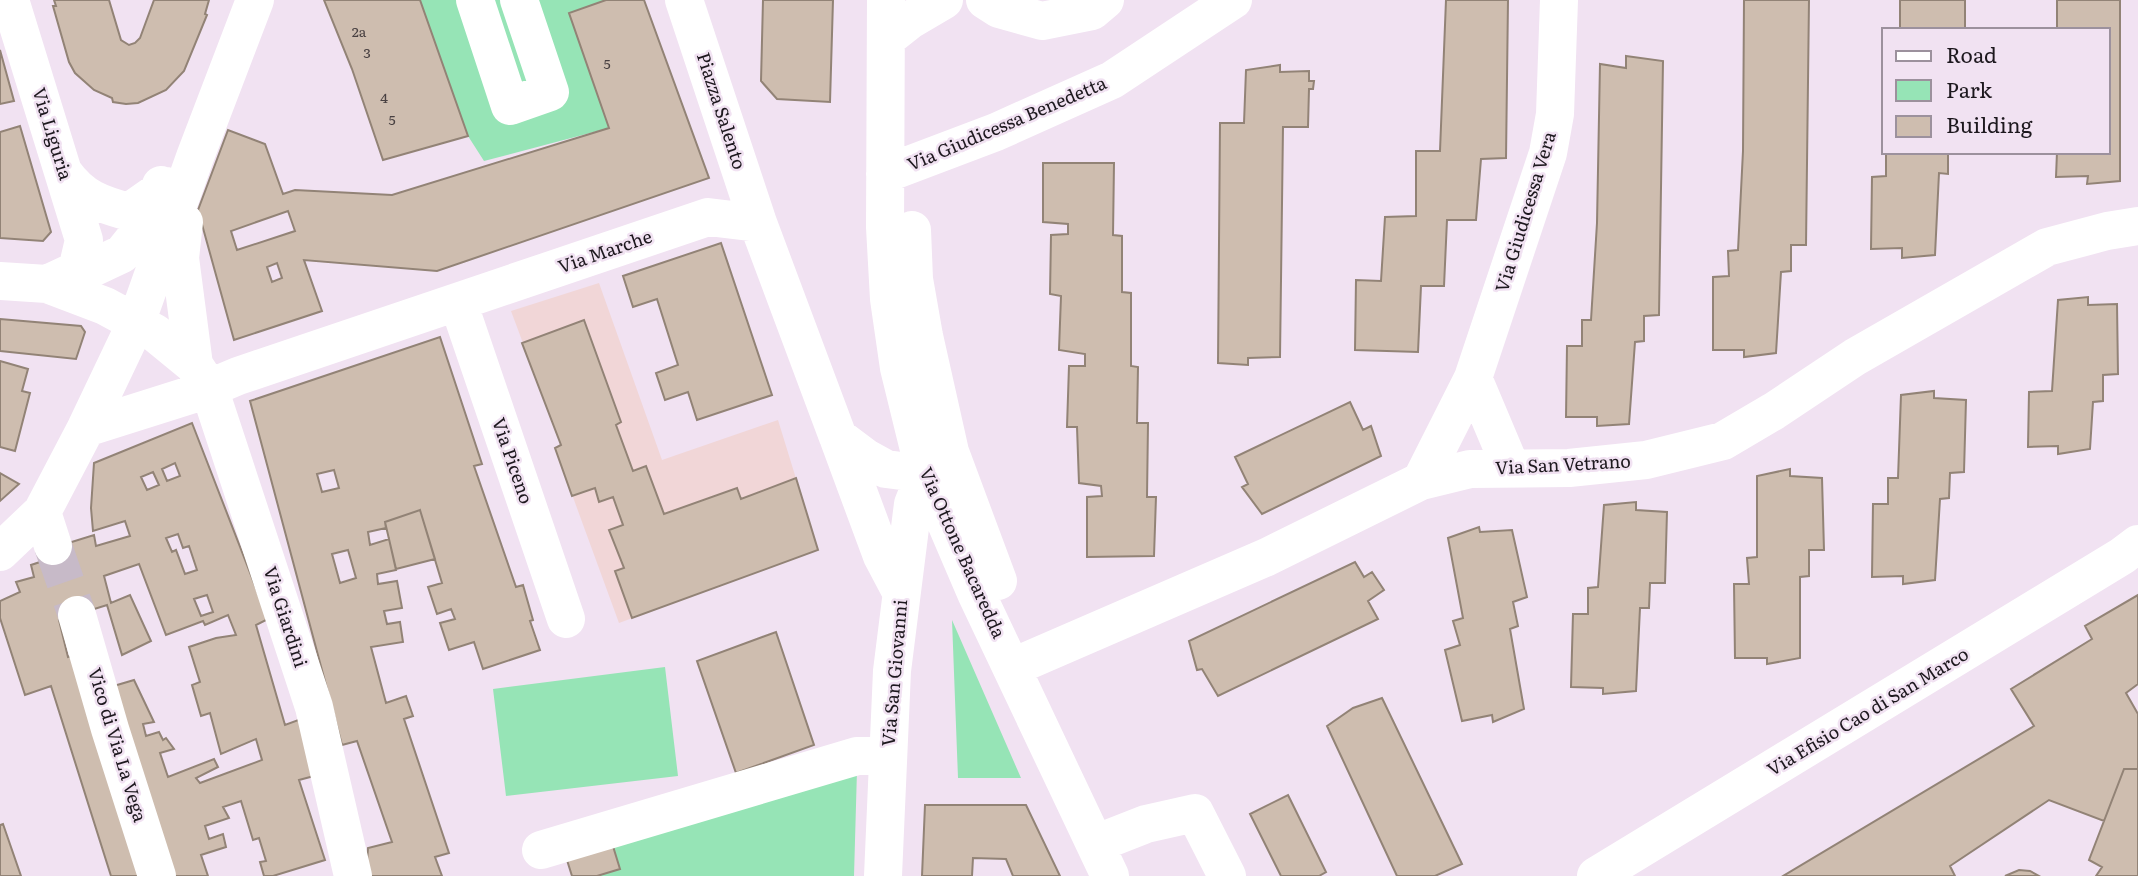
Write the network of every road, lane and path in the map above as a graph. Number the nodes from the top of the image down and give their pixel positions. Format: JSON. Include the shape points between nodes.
{"nodes":[{"id":1,"x":10,"y":0,"type":"edge"},
{"id":2,"x":230,"y":0,"type":"edge"},
{"id":3,"x":255,"y":0,"type":"edge"},
{"id":4,"x":475,"y":0,"type":"edge"},
{"id":5,"x":684,"y":0,"type":"edge"},
{"id":6,"x":944,"y":0,"type":"edge"},
{"id":7,"x":985,"y":0,"type":"edge"},
{"id":8,"x":1105,"y":0,"type":"edge"},
{"id":9,"x":1233,"y":0,"type":"edge"},
{"id":10,"x":1559,"y":0,"type":"edge"},
{"id":11,"x":525,"y":1,"type":"edge"},
{"id":12,"x":898,"y":15,"type":"edge"},
{"id":13,"x":896,"y":170,"type":"junction"},
{"id":14,"x":64,"y":173,"type":"junction"},
{"id":15,"x":174,"y":183,"type":"junction"},
{"id":16,"x":758,"y":223,"type":"junction"},
{"id":17,"x":2138,"y":226,"type":"edge"},
{"id":18,"x":62,"y":277,"type":"junction"},
{"id":19,"x":0,"y":281,"type":"edge"},
{"id":20,"x":458,"y":302,"type":"junction"},
{"id":21,"x":136,"y":323,"type":"junction"},
{"id":22,"x":214,"y":377,"type":"junction"},
{"id":23,"x":1473,"y":378,"type":"junction"},
{"id":24,"x":86,"y":428,"type":"junction"},
{"id":25,"x":838,"y":437,"type":"junction"},
{"id":26,"x":1511,"y":468,"type":"junction"},
{"id":27,"x":925,"y":474,"type":"junction"},
{"id":28,"x":1421,"y":481,"type":"junction"},
{"id":29,"x":2138,"y":544,"type":"edge"},
{"id":30,"x":0,"y":552,"type":"edge"},
{"id":31,"x":901,"y":592,"type":"junction"},
{"id":32,"x":77,"y":615,"type":"tunnel mouth"},
{"id":33,"x":566,"y":619,"type":"dead end"},
{"id":34,"x":1021,"y":664,"type":"junction"},
{"id":35,"x":888,"y":754,"type":"junction"},
{"id":36,"x":541,"y":850,"type":"dead end"},
{"id":37,"x":1106,"y":852,"type":"edge"},
{"id":38,"x":158,"y":876,"type":"edge"},
{"id":39,"x":352,"y":876,"type":"edge"},
{"id":40,"x":883,"y":876,"type":"edge"},
{"id":41,"x":1132,"y":876,"type":"edge"},
{"id":42,"x":1227,"y":876,"type":"edge"},
{"id":43,"x":1596,"y":876,"type":"edge"}],
"edges":[{"from":1,"to":14,"type":"street","name":"Via Liguria"},
{"from":2,"to":15,"type":"street"},
{"from":3,"to":15,"type":"street","via":[[229,69]]},
{"from":4,"to":11,"type":"street","via":[[510,106],[550,92]]},
{"from":5,"to":16,"type":"street","name":"Piazza Salento"},
{"from":6,"to":12,"type":"street"},
{"from":7,"to":8,"type":"street","via":[[999,9],[1042,21],[1093,11]]},
{"from":9,"to":13,"type":"street","name":"Via Giudicessa Benedetta","via":[[1112,80]]},
{"from":10,"to":23,"type":"street","name":"Via Giudicessa Vera","via":[[1556,103],[1548,153]]},
{"from":12,"to":13,"type":"street","name":"Via Ottone Bacaredda"},
{"from":13,"to":27,"type":"street","name":"Via Ottone Bacaredda","via":[[885,227],[892,322]]},
{"from":13,"to":34,"type":"street","name":"Via Ottone Bacaredda","via":[[924,336],[950,452]]},
{"from":14,"to":15,"type":"street","via":[[96,203],[129,212]]},
{"from":14,"to":18,"type":"street","name":"Via Liguria","via":[[84,240]]},
{"from":15,"to":18,"type":"street","via":[[122,254]]},
{"from":15,"to":21,"type":"street"},
{"from":15,"to":22,"type":"street","name":"Via Giardini","via":[[180,258]]},
{"from":16,"to":20,"type":"street","name":"Via Marche","via":[[708,217]]},
{"from":16,"to":25,"type":"street"},
{"from":17,"to":26,"type":"street","name":"Via San Vetrano","via":[[2047,247],[1855,357],[1723,441],[1647,460]]},
{"from":18,"to":19,"type":"street"},
{"from":18,"to":21,"type":"street"},
{"from":20,"to":22,"type":"street","name":"Via Marche"},
{"from":20,"to":33,"type":"street","name":"Via Piceno"},
{"from":21,"to":22,"type":"street"},
{"from":21,"to":24,"type":"street"},
{"from":22,"to":24,"type":"street","name":"Via Marche"},
{"from":22,"to":39,"type":"street","name":"Via Giardini","via":[[314,707]]},
{"from":23,"to":26,"type":"street"},
{"from":23,"to":28,"type":"street","name":"Via Giudicessa Vera"},
{"from":24,"to":30,"type":"street","via":[[47,529]]},
{"from":25,"to":27,"type":"street","via":[[886,469]]},
{"from":25,"to":31,"type":"street","via":[[882,556]]},
{"from":26,"to":28,"type":"street","name":"Via San Vetrano","via":[[1469,469]]},
{"from":27,"to":31,"type":"street","name":"Via San Giovanni","via":[[913,504]]},
{"from":27,"to":34,"type":"street","name":"Via Ottone Bacaredda","via":[[976,593]]},
{"from":28,"to":34,"type":"street","name":"Via San Vetrano","via":[[1267,557]]},
{"from":29,"to":43,"type":"street","name":"Via Efisio Cao di San Marco"},
{"from":31,"to":35,"type":"street","name":"Via San Giovanni"},
{"from":32,"to":38,"type":"street","name":"Vico di Via La Vega"},
{"from":34,"to":37,"type":"street","name":"Via Ottone Bacaredda"},
{"from":35,"to":36,"type":"street","via":[[857,756]]},
{"from":35,"to":40,"type":"street","name":"Via San Giovanni"},
{"from":37,"to":41,"type":"street","name":"Via Ottone Bacaredda"},
{"from":37,"to":42,"type":"street","via":[[1146,824],[1195,813]]}]}
